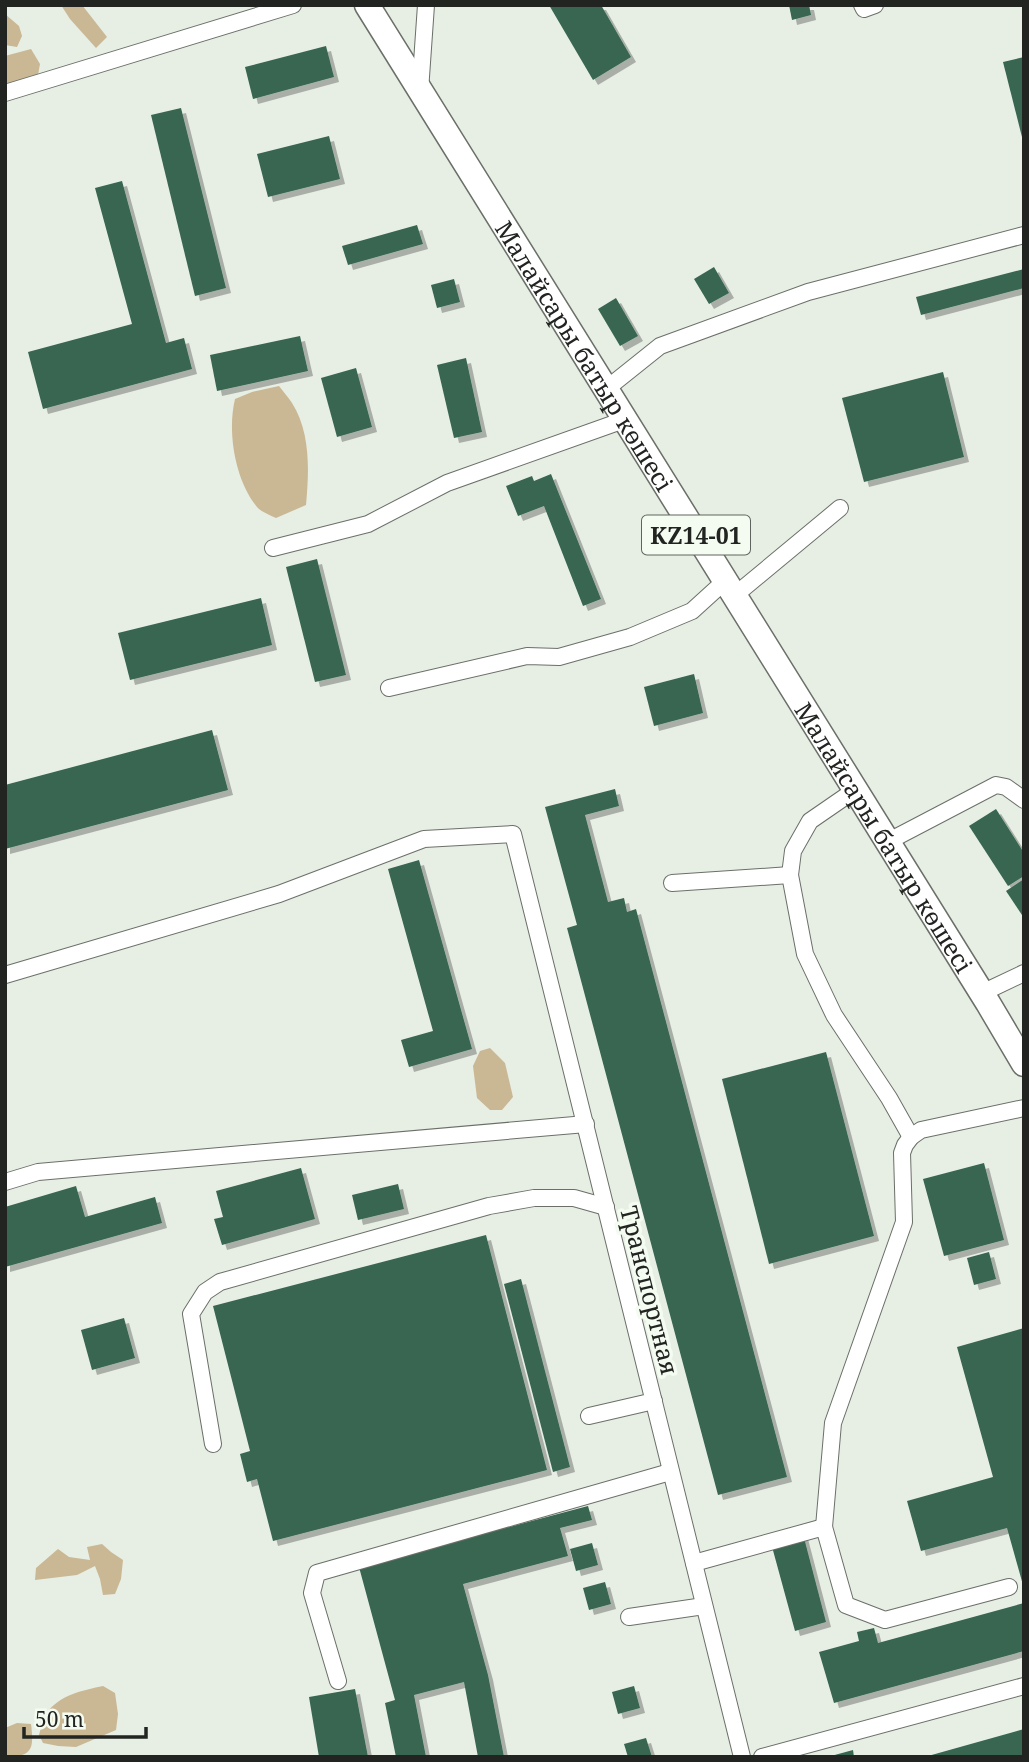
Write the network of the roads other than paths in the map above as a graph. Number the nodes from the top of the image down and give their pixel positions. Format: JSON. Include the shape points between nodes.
{"nodes":[{"id":1,"x":293,"y":5,"type":"edge"},
{"id":2,"x":367,"y":5,"type":"edge"},
{"id":3,"x":426,"y":5,"type":"edge"},
{"id":4,"x":862,"y":5,"type":"edge"},
{"id":5,"x":874,"y":5,"type":"edge"},
{"id":6,"x":5,"y":93,"type":"edge"},
{"id":7,"x":420,"y":93,"type":"junction"},
{"id":8,"x":1024,"y":235,"type":"edge"},
{"id":9,"x":606,"y":390,"type":"junction"},
{"id":10,"x":624,"y":421,"type":"junction"},
{"id":11,"x":840,"y":508,"type":"dead end"},
{"id":12,"x":273,"y":548,"type":"dead end"},
{"id":13,"x":729,"y":588,"type":"junction"},
{"id":14,"x":389,"y":688,"type":"dead end"},
{"id":15,"x":855,"y":790,"type":"junction"},
{"id":16,"x":1024,"y":800,"type":"edge"},
{"id":17,"x":887,"y":842,"type":"junction"},
{"id":18,"x":790,"y":875,"type":"junction"},
{"id":19,"x":672,"y":883,"type":"dead end"},
{"id":20,"x":1024,"y":973,"type":"edge"},
{"id":21,"x":5,"y":975,"type":"edge"},
{"id":22,"x":982,"y":993,"type":"junction"},
{"id":23,"x":1024,"y":1064,"type":"edge"},
{"id":24,"x":1024,"y":1108,"type":"edge"},
{"id":25,"x":586,"y":1124,"type":"junction"},
{"id":26,"x":911,"y":1137,"type":"junction"},
{"id":27,"x":5,"y":1182,"type":"edge"},
{"id":28,"x":607,"y":1207,"type":"junction"},
{"id":29,"x":654,"y":1401,"type":"junction"},
{"id":30,"x":589,"y":1416,"type":"dead end"},
{"id":31,"x":213,"y":1444,"type":"dead end"},
{"id":32,"x":670,"y":1472,"type":"junction"},
{"id":33,"x":824,"y":1527,"type":"junction"},
{"id":34,"x":694,"y":1563,"type":"junction"},
{"id":35,"x":1009,"y":1587,"type":"dead end"},
{"id":36,"x":704,"y":1606,"type":"junction"},
{"id":37,"x":629,"y":1617,"type":"dead end"},
{"id":38,"x":338,"y":1681,"type":"dead end"},
{"id":39,"x":1024,"y":1686,"type":"edge"},
{"id":40,"x":742,"y":1757,"type":"edge"},
{"id":41,"x":762,"y":1757,"type":"edge"}],
"edges":[{"from":1,"to":6,"type":"street"},
{"from":2,"to":7,"type":"highway","name":"Малайсары батыр көшесі","number":"KZ14-01"},
{"from":3,"to":7,"type":"street"},
{"from":4,"to":5,"type":"street","via":[[864,9]]},
{"from":7,"to":9,"type":"highway","name":"Малайсары батыр көшесі","number":"KZ14-01"},
{"from":8,"to":9,"type":"street","via":[[808,292],[673,341],[660,346]]},
{"from":9,"to":10,"type":"highway","name":"Малайсары батыр көшесі","number":"KZ14-01"},
{"from":10,"to":12,"type":"street","via":[[447,483],[368,524]]},
{"from":10,"to":13,"type":"highway","name":"Малайсары батыр көшесі","number":"KZ14-01"},
{"from":11,"to":13,"type":"street"},
{"from":13,"to":14,"type":"street","via":[[692,611],[630,637],[559,657],[527,656]]},
{"from":13,"to":15,"type":"highway","name":"Малайсары батыр көшесі","number":"KZ14-01"},
{"from":15,"to":17,"type":"highway","name":"Малайсары батыр көшесі","number":"KZ14-01"},
{"from":15,"to":18,"type":"street","via":[[810,821],[793,850]]},
{"from":16,"to":17,"type":"street","via":[[996,785]]},
{"from":17,"to":22,"type":"highway","name":"Малайсары батыр көшесі","number":"KZ14-01"},
{"from":18,"to":19,"type":"street"},
{"from":18,"to":26,"type":"street","via":[[805,954],[834,1014]]},
{"from":20,"to":22,"type":"street"},
{"from":21,"to":25,"type":"street","name":"Транспортная","via":[[279,894],[424,839],[513,834]]},
{"from":22,"to":23,"type":"highway","name":"Малайсары батыр көшесі","number":"KZ14-01"},
{"from":24,"to":26,"type":"street","via":[[921,1130]]},
{"from":25,"to":27,"type":"street","via":[[38,1172]]},
{"from":25,"to":28,"type":"street","name":"Транспортная"},
{"from":26,"to":33,"type":"street","via":[[901,1161],[904,1222],[833,1423]]},
{"from":28,"to":29,"type":"street","name":"Транспортная"},
{"from":28,"to":31,"type":"street","via":[[574,1198],[534,1198],[489,1206],[220,1282],[205,1292],[191,1314]]},
{"from":29,"to":30,"type":"street"},
{"from":29,"to":32,"type":"street","name":"Транспортная"},
{"from":32,"to":34,"type":"street","name":"Транспортная"},
{"from":32,"to":38,"type":"street","via":[[317,1573],[312,1593]]},
{"from":33,"to":34,"type":"street"},
{"from":33,"to":35,"type":"street","via":[[846,1605],[885,1620]]},
{"from":34,"to":36,"type":"street","name":"Транспортная"},
{"from":36,"to":37,"type":"street"},
{"from":36,"to":40,"type":"street","name":"Транспортная"},
{"from":39,"to":41,"type":"street"}]}
